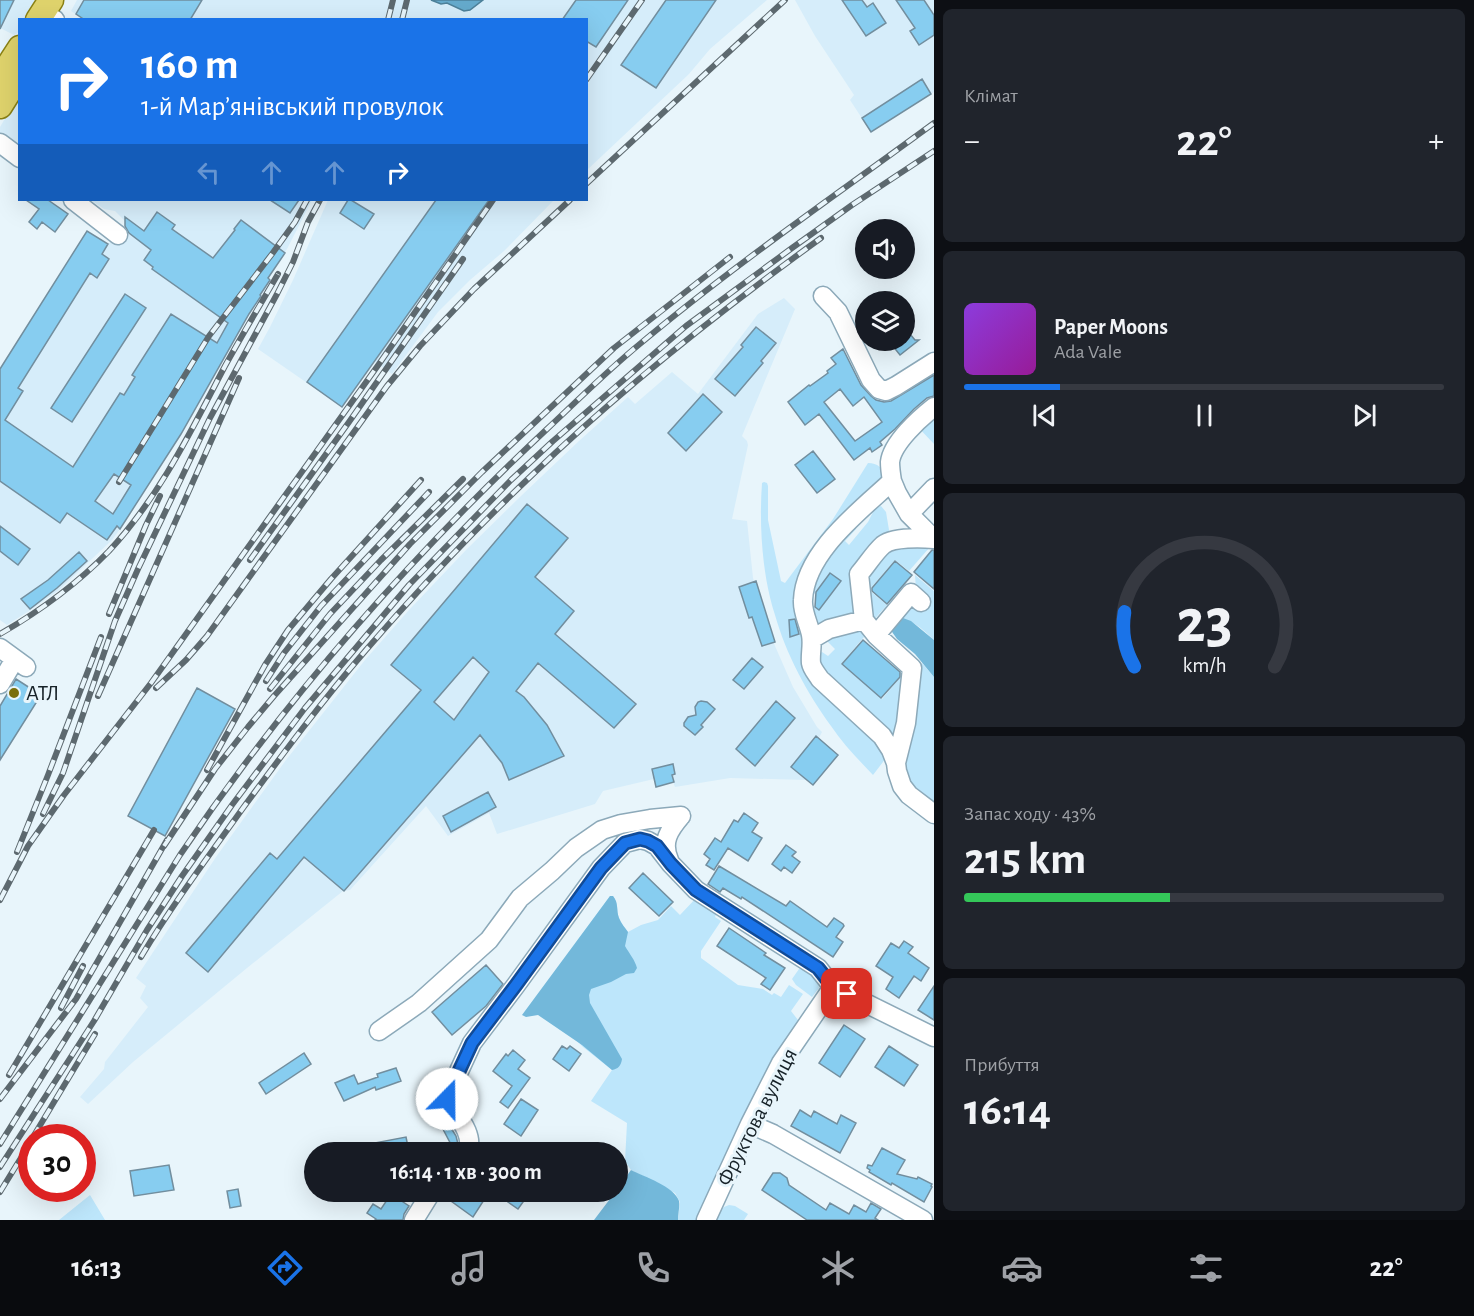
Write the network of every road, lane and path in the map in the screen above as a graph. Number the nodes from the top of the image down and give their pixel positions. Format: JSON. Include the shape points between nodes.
{"nodes":[{"id":1,"x":51,"y":0,"type":"edge"},
{"id":2,"x":67,"y":0,"type":"edge"},
{"id":3,"x":40,"y":18,"type":"edge"},
{"id":4,"x":55,"y":18,"type":"edge"},
{"id":5,"x":14,"y":59,"type":"edge"},
{"id":6,"x":0,"y":79,"type":"edge"},
{"id":7,"x":0,"y":106,"type":"edge"},
{"id":8,"x":0,"y":143,"type":"edge"},
{"id":9,"x":18,"y":156,"type":"edge"},
{"id":10,"x":75,"y":201,"type":"edge"},
{"id":11,"x":115,"y":226,"type":"dead end"},
{"id":12,"x":823,"y":296,"type":"dead end"},
{"id":13,"x":934,"y":362,"type":"edge"},
{"id":14,"x":934,"y":407,"type":"edge"},
{"id":15,"x":892,"y":481,"type":"junction"},
{"id":16,"x":934,"y":488,"type":"edge"},
{"id":17,"x":909,"y":514,"type":"junction"},
{"id":18,"x":934,"y":539,"type":"edge"},
{"id":19,"x":921,"y":602,"type":"dead end"},
{"id":20,"x":864,"y":620,"type":"junction"},
{"id":21,"x":876,"y":635,"type":"junction"},
{"id":22,"x":812,"y":639,"type":"junction"},
{"id":23,"x":0,"y":648,"type":"edge"},
{"id":24,"x":0,"y":684,"type":"edge"},
{"id":25,"x":896,"y":763,"type":"junction"},
{"id":26,"x":934,"y":814,"type":"edge"},
{"id":27,"x":671,"y":864,"type":"junction"},
{"id":28,"x":833,"y":987,"type":"junction"},
{"id":29,"x":379,"y":1031,"type":"dead end"},
{"id":30,"x":934,"y":1037,"type":"edge"},
{"id":31,"x":750,"y":1124,"type":"junction"},
{"id":32,"x":470,"y":1142,"type":"edge"},
{"id":33,"x":425,"y":1202,"type":"edge"},
{"id":34,"x":414,"y":1220,"type":"edge"},
{"id":35,"x":706,"y":1220,"type":"edge"},
{"id":36,"x":923,"y":1220,"type":"edge"}],
"edges":[{"from":1,"to":3,"type":"main road"},
{"from":2,"to":4,"type":"main road"},
{"from":5,"to":6,"type":"main road"},
{"from":5,"to":7,"type":"main road"},
{"from":8,"to":9,"type":"street"},
{"from":10,"to":11,"type":"street"},
{"from":12,"to":13,"type":"street","via":[[838,312],[879,390],[896,386]]},
{"from":14,"to":15,"type":"street","via":[[893,452]]},
{"from":15,"to":17,"type":"street"},
{"from":15,"to":22,"type":"street","via":[[835,534],[811,570],[802,602]]},
{"from":16,"to":17,"type":"street"},
{"from":17,"to":18,"type":"street"},
{"from":18,"to":20,"type":"street","via":[[892,541],[884,545],[859,574]]},
{"from":19,"to":21,"type":"street","via":[[912,593]]},
{"from":20,"to":21,"type":"street"},
{"from":20,"to":22,"type":"street","via":[[829,629]]},
{"from":21,"to":25,"type":"street","via":[[912,668],[906,723]]},
{"from":22,"to":25,"type":"street","via":[[811,661],[820,679],[882,736]]},
{"from":23,"to":24,"type":"street","via":[[21,663]]},
{"from":25,"to":26,"type":"street","via":[[902,786]]},
{"from":27,"to":28,"type":"street","via":[[696,890],[818,968]]},
{"from":27,"to":29,"type":"street","via":[[665,843],[681,816],[602,830],[520,898],[489,940],[419,1003]]},
{"from":27,"to":32,"type":"street","via":[[648,841],[631,841],[617,850],[472,1043],[447,1099]]},
{"from":28,"to":30,"type":"street"},
{"from":28,"to":31,"type":"street","name":"Фруктова вулиця","via":[[781,1063]]},
{"from":31,"to":35,"type":"street","name":"Фруктова вулиця"},
{"from":31,"to":36,"type":"street"},
{"from":33,"to":34,"type":"street"}]}
